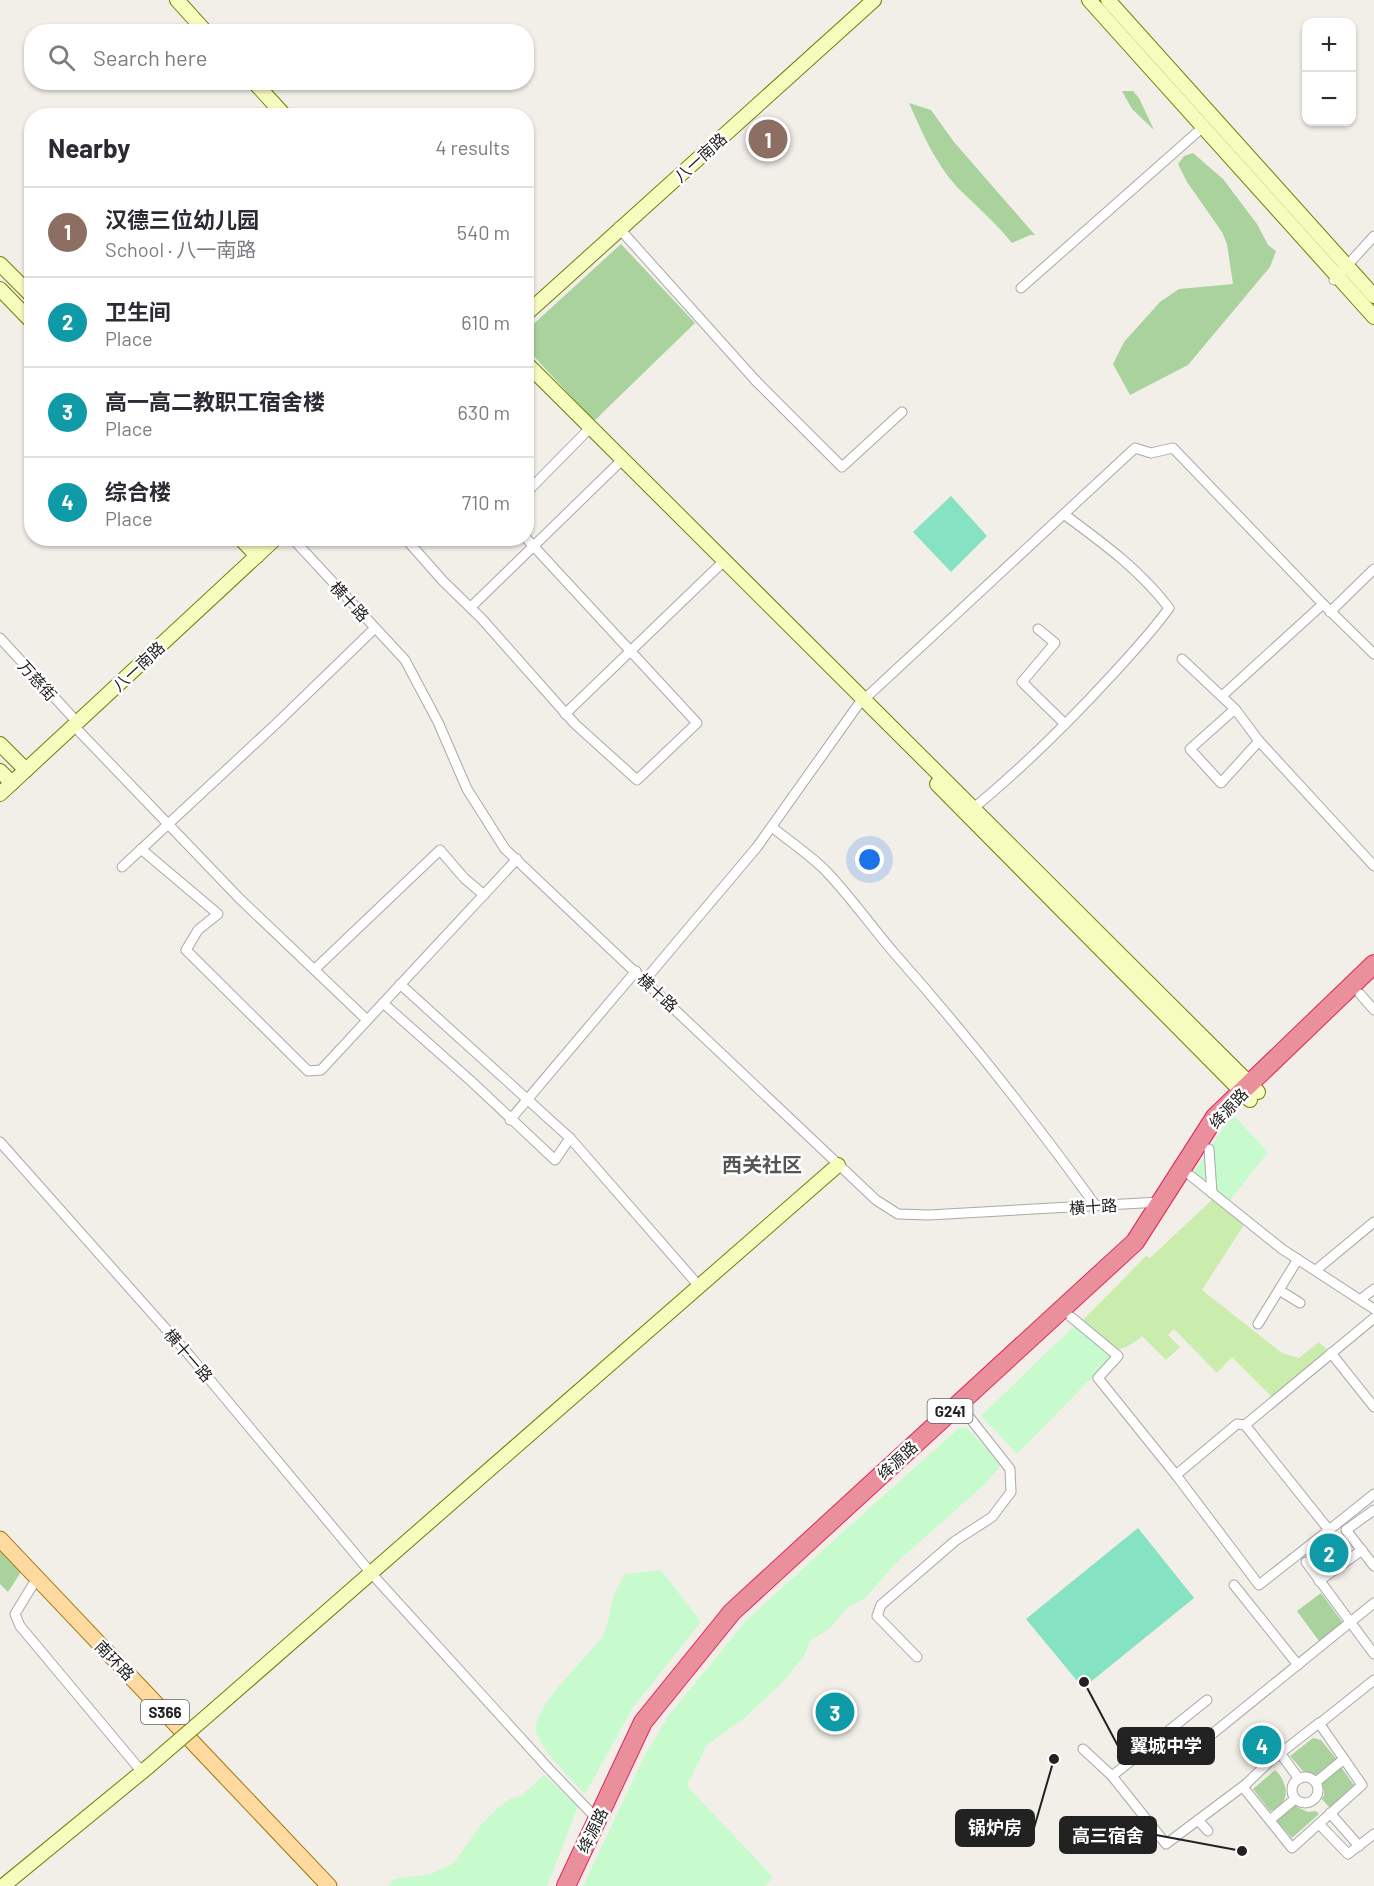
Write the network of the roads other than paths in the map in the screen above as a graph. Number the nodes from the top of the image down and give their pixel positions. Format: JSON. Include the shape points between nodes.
{"nodes":[{"id":1,"x":177,"y":0,"type":"edge"},
{"id":2,"x":187,"y":0,"type":"edge"},
{"id":3,"x":865,"y":0,"type":"edge"},
{"id":4,"x":874,"y":0,"type":"edge"},
{"id":5,"x":1089,"y":0,"type":"edge"},
{"id":6,"x":1108,"y":0,"type":"edge"},
{"id":7,"x":199,"y":24,"type":"edge"},
{"id":8,"x":209,"y":24,"type":"edge"},
{"id":9,"x":261,"y":90,"type":"edge"},
{"id":10,"x":271,"y":90,"type":"edge"},
{"id":11,"x":278,"y":108,"type":"edge"},
{"id":12,"x":287,"y":108,"type":"edge"},
{"id":13,"x":1203,"y":127,"type":"junction"},
{"id":14,"x":618,"y":227,"type":"junction"},
{"id":15,"x":1374,"y":236,"type":"edge"},
{"id":16,"x":0,"y":264,"type":"edge"},
{"id":17,"x":1340,"y":274,"type":"junction"},
{"id":18,"x":24,"y":288,"type":"edge"},
{"id":19,"x":1022,"y":288,"type":"dead end"},
{"id":20,"x":0,"y":289,"type":"edge"},
{"id":21,"x":1374,"y":296,"type":"edge"},
{"id":22,"x":534,"y":300,"type":"edge"},
{"id":23,"x":534,"y":306,"type":"edge"},
{"id":24,"x":24,"y":314,"type":"edge"},
{"id":25,"x":1374,"y":316,"type":"edge"},
{"id":26,"x":534,"y":372,"type":"edge"},
{"id":27,"x":534,"y":379,"type":"edge"},
{"id":28,"x":902,"y":412,"type":"dead end"},
{"id":29,"x":589,"y":430,"type":"junction"},
{"id":30,"x":621,"y":462,"type":"junction"},
{"id":31,"x":534,"y":485,"type":"edge"},
{"id":32,"x":1065,"y":515,"type":"junction"},
{"id":33,"x":248,"y":546,"type":"edge"},
{"id":34,"x":264,"y":546,"type":"edge"},
{"id":35,"x":299,"y":546,"type":"edge"},
{"id":36,"x":412,"y":546,"type":"edge"},
{"id":37,"x":534,"y":546,"type":"junction"},
{"id":38,"x":255,"y":554,"type":"junction"},
{"id":39,"x":722,"y":563,"type":"junction"},
{"id":40,"x":1374,"y":569,"type":"edge"},
{"id":41,"x":1323,"y":604,"type":"junction"},
{"id":42,"x":471,"y":607,"type":"junction"},
{"id":43,"x":1330,"y":612,"type":"junction"},
{"id":44,"x":375,"y":628,"type":"junction"},
{"id":45,"x":1038,"y":629,"type":"dead end"},
{"id":46,"x":0,"y":638,"type":"edge"},
{"id":47,"x":631,"y":651,"type":"junction"},
{"id":48,"x":1374,"y":654,"type":"edge"},
{"id":49,"x":1182,"y":659,"type":"dead end"},
{"id":50,"x":1222,"y":696,"type":"junction"},
{"id":51,"x":861,"y":702,"type":"junction"},
{"id":52,"x":1235,"y":709,"type":"junction"},
{"id":53,"x":565,"y":714,"type":"junction"},
{"id":54,"x":75,"y":722,"type":"junction"},
{"id":55,"x":1065,"y":724,"type":"junction"},
{"id":56,"x":1259,"y":741,"type":"junction"},
{"id":57,"x":0,"y":744,"type":"edge"},
{"id":58,"x":24,"y":768,"type":"junction"},
{"id":59,"x":5,"y":780,"type":"edge"},
{"id":60,"x":0,"y":794,"type":"edge"},
{"id":61,"x":970,"y":811,"type":"junction"},
{"id":62,"x":168,"y":824,"type":"junction"},
{"id":63,"x":772,"y":827,"type":"junction"},
{"id":64,"x":141,"y":849,"type":"junction"},
{"id":65,"x":517,"y":859,"type":"junction"},
{"id":66,"x":1374,"y":866,"type":"edge"},
{"id":67,"x":122,"y":867,"type":"dead end"},
{"id":68,"x":484,"y":895,"type":"junction"},
{"id":69,"x":1374,"y":964,"type":"edge"},
{"id":70,"x":315,"y":969,"type":"junction"},
{"id":71,"x":636,"y":971,"type":"junction"},
{"id":72,"x":645,"y":980,"type":"junction"},
{"id":73,"x":1374,"y":981,"type":"edge"},
{"id":74,"x":400,"y":984,"type":"junction"},
{"id":75,"x":1360,"y":994,"type":"junction"},
{"id":76,"x":383,"y":1003,"type":"junction"},
{"id":77,"x":1374,"y":1010,"type":"edge"},
{"id":78,"x":367,"y":1020,"type":"junction"},
{"id":79,"x":1250,"y":1092,"type":"junction"},
{"id":80,"x":526,"y":1098,"type":"junction"},
{"id":81,"x":510,"y":1120,"type":"junction"},
{"id":82,"x":570,"y":1138,"type":"junction"},
{"id":83,"x":0,"y":1142,"type":"edge"},
{"id":84,"x":1209,"y":1149,"type":"junction"},
{"id":85,"x":838,"y":1165,"type":"junction"},
{"id":86,"x":1191,"y":1176,"type":"junction"},
{"id":87,"x":1212,"y":1193,"type":"junction"},
{"id":88,"x":1160,"y":1202,"type":"junction"},
{"id":89,"x":1096,"y":1206,"type":"junction"},
{"id":90,"x":1374,"y":1222,"type":"edge"},
{"id":91,"x":1298,"y":1259,"type":"junction"},
{"id":92,"x":1316,"y":1270,"type":"junction"},
{"id":93,"x":699,"y":1286,"type":"junction"},
{"id":94,"x":1374,"y":1289,"type":"edge"},
{"id":95,"x":1279,"y":1290,"type":"junction"},
{"id":96,"x":1361,"y":1299,"type":"junction"},
{"id":97,"x":1299,"y":1303,"type":"dead end"},
{"id":98,"x":1374,"y":1309,"type":"edge"},
{"id":99,"x":1071,"y":1317,"type":"junction"},
{"id":100,"x":1374,"y":1317,"type":"edge"},
{"id":101,"x":1258,"y":1324,"type":"dead end"},
{"id":102,"x":1331,"y":1353,"type":"junction"},
{"id":103,"x":1374,"y":1407,"type":"edge"},
{"id":104,"x":966,"y":1413,"type":"junction"},
{"id":105,"x":1245,"y":1425,"type":"junction"},
{"id":106,"x":1176,"y":1475,"type":"junction"},
{"id":107,"x":1374,"y":1494,"type":"edge"},
{"id":108,"x":1374,"y":1510,"type":"edge"},
{"id":109,"x":1329,"y":1530,"type":"junction"},
{"id":110,"x":0,"y":1539,"type":"edge"},
{"id":111,"x":1362,"y":1550,"type":"junction"},
{"id":112,"x":1306,"y":1562,"type":"dead end"},
{"id":113,"x":1374,"y":1566,"type":"edge"},
{"id":114,"x":371,"y":1573,"type":"junction"},
{"id":115,"x":37,"y":1578,"type":"junction"},
{"id":116,"x":1319,"y":1581,"type":"junction"},
{"id":117,"x":1234,"y":1586,"type":"dead end"},
{"id":118,"x":1374,"y":1603,"type":"edge"},
{"id":119,"x":1350,"y":1622,"type":"junction"},
{"id":120,"x":1374,"y":1654,"type":"edge"},
{"id":121,"x":917,"y":1657,"type":"dead end"},
{"id":122,"x":1298,"y":1665,"type":"junction"},
{"id":123,"x":1374,"y":1680,"type":"edge"},
{"id":124,"x":1207,"y":1700,"type":"dead end"},
{"id":125,"x":1319,"y":1724,"type":"junction"},
{"id":126,"x":1167,"y":1732,"type":"junction"},
{"id":127,"x":1083,"y":1749,"type":"dead end"},
{"id":128,"x":1280,"y":1753,"type":"junction"},
{"id":129,"x":1344,"y":1759,"type":"junction"},
{"id":130,"x":145,"y":1769,"type":"junction"},
{"id":131,"x":1112,"y":1776,"type":"junction"},
{"id":132,"x":1299,"y":1779,"type":"junction"},
{"id":133,"x":1316,"y":1782,"type":"junction"},
{"id":134,"x":1243,"y":1787,"type":"junction"},
{"id":135,"x":1295,"y":1800,"type":"junction"},
{"id":136,"x":1314,"y":1800,"type":"junction"},
{"id":137,"x":1328,"y":1815,"type":"junction"},
{"id":138,"x":597,"y":1819,"type":"junction"},
{"id":139,"x":1198,"y":1820,"type":"junction"},
{"id":140,"x":1270,"y":1820,"type":"junction"},
{"id":141,"x":1319,"y":1824,"type":"junction"},
{"id":142,"x":1208,"y":1831,"type":"dead end"},
{"id":143,"x":1374,"y":1834,"type":"edge"},
{"id":144,"x":1359,"y":1846,"type":"junction"},
{"id":145,"x":3,"y":1886,"type":"edge"},
{"id":146,"x":329,"y":1886,"type":"edge"},
{"id":147,"x":566,"y":1886,"type":"edge"},
{"id":148,"x":578,"y":1886,"type":"edge"}],
"edges":[{"from":1,"to":7,"type":"main road"},
{"from":2,"to":8,"type":"main road"},
{"from":3,"to":14,"type":"main road","name":"八一南路"},
{"from":4,"to":14,"type":"main road","name":"八一南路"},
{"from":5,"to":13,"type":"main road"},
{"from":6,"to":17,"type":"main road"},
{"from":9,"to":11,"type":"main road"},
{"from":10,"to":12,"type":"main road"},
{"from":13,"to":17,"type":"main road"},
{"from":13,"to":19,"type":"street"},
{"from":14,"to":22,"type":"main road","name":"八一南路"},
{"from":14,"to":23,"type":"main road","name":"八一南路"},
{"from":14,"to":28,"type":"street","via":[[756,381],[842,467]]},
{"from":15,"to":17,"type":"street"},
{"from":16,"to":18,"type":"main road"},
{"from":17,"to":21,"type":"main road"},
{"from":17,"to":25,"type":"main road"},
{"from":20,"to":24,"type":"main road"},
{"from":26,"to":29,"type":"main road"},
{"from":27,"to":29,"type":"main road"},
{"from":29,"to":30,"type":"main road"},
{"from":29,"to":31,"type":"street"},
{"from":30,"to":37,"type":"street"},
{"from":30,"to":39,"type":"main road"},
{"from":32,"to":41,"type":"street","via":[[1135,448],[1150,453],[1173,448]]},
{"from":32,"to":51,"type":"street"},
{"from":32,"to":55,"type":"street","via":[[1116,552],[1169,608],[1152,632]]},
{"from":33,"to":38,"type":"main road"},
{"from":34,"to":38,"type":"main road","name":"八一南路"},
{"from":35,"to":44,"type":"street","name":"横十路"},
{"from":36,"to":42,"type":"street"},
{"from":37,"to":42,"type":"street"},
{"from":37,"to":47,"type":"street"},
{"from":38,"to":54,"type":"main road","name":"八一南路"},
{"from":39,"to":47,"type":"street"},
{"from":39,"to":51,"type":"main road"},
{"from":40,"to":43,"type":"street"},
{"from":41,"to":43,"type":"street"},
{"from":41,"to":50,"type":"street"},
{"from":42,"to":53,"type":"street"},
{"from":43,"to":48,"type":"street"},
{"from":44,"to":62,"type":"street"},
{"from":44,"to":65,"type":"street","name":"横十路","via":[[405,660],[467,789],[505,849]]},
{"from":45,"to":55,"type":"street","via":[[1055,643],[1022,682]]},
{"from":46,"to":54,"type":"street","name":"万慈街"},
{"from":47,"to":53,"type":"street"},
{"from":47,"to":53,"type":"street","via":[[697,723],[684,736],[637,780]]},
{"from":49,"to":50,"type":"street"},
{"from":50,"to":52,"type":"street"},
{"from":51,"to":61,"type":"main road"},
{"from":51,"to":63,"type":"street"},
{"from":52,"to":56,"type":"street"},
{"from":52,"to":56,"type":"street","via":[[1190,748],[1221,783]]},
{"from":54,"to":58,"type":"main road","name":"八一南路"},
{"from":54,"to":62,"type":"street","name":"万慈街"},
{"from":55,"to":61,"type":"street"},
{"from":56,"to":66,"type":"street"},
{"from":57,"to":58,"type":"main road"},
{"from":58,"to":59,"type":"main road","name":"八一南路"},
{"from":59,"to":60,"type":"main road","name":"八一南路"},
{"from":61,"to":79,"type":"main road"},
{"from":62,"to":64,"type":"street"},
{"from":62,"to":70,"type":"street","name":"万慈街"},
{"from":63,"to":72,"type":"street"},
{"from":63,"to":89,"type":"street","via":[[823,868],[863,913],[1045,1135]]},
{"from":64,"to":67,"type":"street"},
{"from":64,"to":78,"type":"street","via":[[218,914],[198,930],[186,950],[308,1071],[321,1070]]},
{"from":65,"to":68,"type":"street"},
{"from":65,"to":71,"type":"street","name":"横十路"},
{"from":68,"to":70,"type":"street","via":[[440,850]]},
{"from":68,"to":74,"type":"street"},
{"from":69,"to":79,"type":"highway","name":"绛源路","number":"G241"},
{"from":70,"to":78,"type":"street","name":"万慈街"},
{"from":71,"to":72,"type":"street","name":"横十路"},
{"from":71,"to":80,"type":"street"},
{"from":72,"to":85,"type":"street","name":"横十路"},
{"from":73,"to":75,"type":"highway","name":"绛源路","number":"G241"},
{"from":74,"to":76,"type":"street"},
{"from":74,"to":80,"type":"street"},
{"from":75,"to":77,"type":"street"},
{"from":75,"to":79,"type":"highway","name":"绛源路","number":"G241"},
{"from":76,"to":78,"type":"street"},
{"from":76,"to":81,"type":"street"},
{"from":79,"to":84,"type":"highway","name":"绛源路","number":"G241"},
{"from":79,"to":88,"type":"highway","name":"绛源路","number":"G241","via":[[1215,1117]]},
{"from":80,"to":81,"type":"street"},
{"from":80,"to":82,"type":"street"},
{"from":81,"to":82,"type":"street","via":[[555,1160]]},
{"from":82,"to":93,"type":"street"},
{"from":83,"to":114,"type":"street","name":"横十一路","via":[[190,1356]]},
{"from":84,"to":86,"type":"highway","name":"绛源路","number":"G241"},
{"from":84,"to":87,"type":"street"},
{"from":85,"to":89,"type":"street","name":"横十路","via":[[876,1200],[898,1214]]},
{"from":85,"to":93,"type":"main road"},
{"from":86,"to":87,"type":"street"},
{"from":86,"to":99,"type":"highway","name":"绛源路","number":"G241","via":[[1144,1249]]},
{"from":87,"to":91,"type":"street"},
{"from":88,"to":89,"type":"street","name":"横十路"},
{"from":88,"to":138,"type":"highway","name":"绛源路","number":"G241","via":[[1135,1242],[732,1612],[644,1722]]},
{"from":90,"to":92,"type":"street"},
{"from":91,"to":92,"type":"street"},
{"from":91,"to":95,"type":"street"},
{"from":92,"to":96,"type":"street"},
{"from":93,"to":114,"type":"main road"},
{"from":94,"to":96,"type":"street"},
{"from":95,"to":97,"type":"street"},
{"from":95,"to":101,"type":"street"},
{"from":96,"to":98,"type":"street"},
{"from":99,"to":104,"type":"highway","name":"绛源路","number":"G241"},
{"from":99,"to":106,"type":"street","via":[[1118,1356],[1098,1378]]},
{"from":100,"to":102,"type":"street"},
{"from":102,"to":103,"type":"street"},
{"from":102,"to":105,"type":"street"},
{"from":104,"to":121,"type":"street","via":[[1010,1469],[1011,1492],[992,1517],[955,1541],[881,1605],[877,1616]]},
{"from":104,"to":148,"type":"highway","name":"绛源路","number":"G241","via":[[741,1620],[654,1729]]},
{"from":105,"to":106,"type":"street","via":[[1237,1424]]},
{"from":105,"to":109,"type":"street"},
{"from":106,"to":109,"type":"street","via":[[1259,1585]]},
{"from":107,"to":109,"type":"street"},
{"from":108,"to":111,"type":"street","via":[[1346,1530]]},
{"from":110,"to":115,"type":"main road","name":"南环路","number":"S366"},
{"from":111,"to":113,"type":"street"},
{"from":111,"to":116,"type":"street"},
{"from":112,"to":116,"type":"street"},
{"from":114,"to":130,"type":"main road","bridge":true},
{"from":114,"to":138,"type":"street","name":"横十一路"},
{"from":115,"to":130,"type":"street","via":[[15,1614],[20,1626]]},
{"from":115,"to":146,"type":"main road","name":"南环路","number":"S366"},
{"from":116,"to":119,"type":"street"},
{"from":117,"to":122,"type":"street"},
{"from":118,"to":119,"type":"street"},
{"from":119,"to":120,"type":"street"},
{"from":119,"to":122,"type":"street"},
{"from":122,"to":126,"type":"street","via":[[1185,1756]]},
{"from":123,"to":125,"type":"street"},
{"from":124,"to":126,"type":"street"},
{"from":125,"to":128,"type":"street"},
{"from":125,"to":129,"type":"street"},
{"from":126,"to":131,"type":"street"},
{"from":127,"to":131,"type":"street"},
{"from":128,"to":132,"type":"street"},
{"from":128,"to":134,"type":"street"},
{"from":129,"to":133,"type":"street"},
{"from":129,"to":137,"type":"street","via":[[1362,1785]]},
{"from":130,"to":145,"type":"main road"},
{"from":131,"to":139,"type":"street","via":[[1166,1844]]},
{"from":132,"to":133,"type":"street","via":[[1310,1777]]},
{"from":132,"to":135,"type":"street","via":[[1293,1784]]},
{"from":133,"to":136,"type":"street"},
{"from":134,"to":139,"type":"street"},
{"from":134,"to":140,"type":"street"},
{"from":135,"to":136,"type":"street"},
{"from":135,"to":140,"type":"street"},
{"from":136,"to":137,"type":"street"},
{"from":137,"to":141,"type":"street"},
{"from":137,"to":144,"type":"street"},
{"from":138,"to":147,"type":"highway","name":"绛源路","number":"G241"},
{"from":139,"to":142,"type":"street"},
{"from":140,"to":141,"type":"street","via":[[1292,1848]]},
{"from":141,"to":144,"type":"street","via":[[1348,1854]]},
{"from":143,"to":144,"type":"street"}]}
